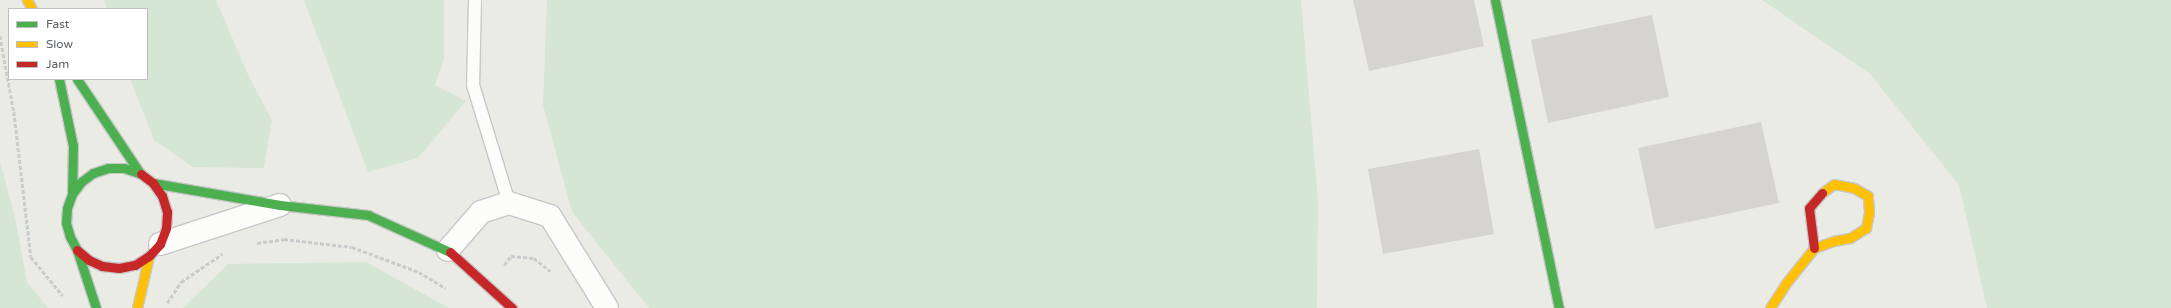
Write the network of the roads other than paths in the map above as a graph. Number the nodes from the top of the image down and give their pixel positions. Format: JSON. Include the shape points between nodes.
{"nodes":[{"id":1,"x":475,"y":0,"type":"edge"},
{"id":2,"x":1495,"y":0,"type":"edge"},
{"id":3,"x":59,"y":80,"type":"edge"},
{"id":4,"x":78,"y":80,"type":"edge"},
{"id":5,"x":140,"y":173,"type":"junction"},
{"id":6,"x":153,"y":183,"type":"junction"},
{"id":7,"x":72,"y":194,"type":"junction"},
{"id":8,"x":509,"y":203,"type":"junction"},
{"id":9,"x":280,"y":205,"type":"junction"},
{"id":10,"x":1814,"y":248,"type":"junction"},
{"id":11,"x":77,"y":250,"type":"junction"},
{"id":12,"x":154,"y":250,"type":"junction"},
{"id":13,"x":448,"y":250,"type":"junction"},
{"id":14,"x":96,"y":308,"type":"edge"},
{"id":15,"x":137,"y":308,"type":"edge"},
{"id":16,"x":512,"y":308,"type":"edge"},
{"id":17,"x":607,"y":308,"type":"edge"},
{"id":18,"x":1559,"y":308,"type":"edge"},
{"id":19,"x":1770,"y":308,"type":"edge"}],
"edges":[{"from":1,"to":8,"type":"lane","via":[[473,85]]},
{"from":2,"to":18,"type":"street"},
{"from":3,"to":7,"type":"street","via":[[73,146]]},
{"from":4,"to":5,"type":"street"},
{"from":5,"to":6,"type":"street"},
{"from":5,"to":7,"type":"street","via":[[124,168],[108,168],[93,173],[81,182]]},
{"from":6,"to":9,"type":"street"},
{"from":6,"to":12,"type":"street","via":[[162,196],[167,212],[166,228]]},
{"from":7,"to":11,"type":"street","via":[[67,208],[66,223]]},
{"from":8,"to":13,"type":"street","via":[[481,212]]},
{"from":8,"to":17,"type":"street","via":[[550,216]]},
{"from":9,"to":12,"type":"street"},
{"from":9,"to":13,"type":"street","via":[[368,215]]},
{"from":10,"to":10,"type":"street","via":[[1850,238],[1866,228],[1868,196],[1854,188],[1834,184],[1822,193],[1810,208]]},
{"from":10,"to":19,"type":"street"},
{"from":11,"to":12,"type":"street","via":[[88,260],[102,266],[118,268],[135,265]]},
{"from":11,"to":14,"type":"street"},
{"from":12,"to":15,"type":"street"},
{"from":13,"to":16,"type":"street"}]}
